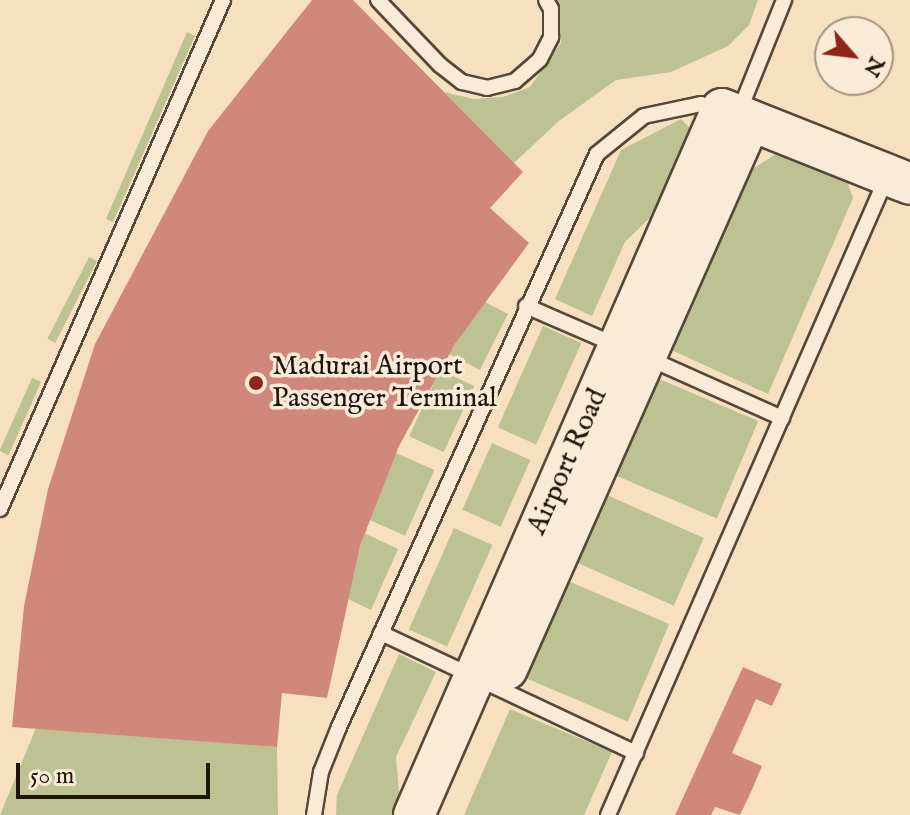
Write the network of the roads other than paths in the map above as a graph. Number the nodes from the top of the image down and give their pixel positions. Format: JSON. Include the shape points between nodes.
{"nodes":[{"id":1,"x":223,"y":0,"type":"edge"},
{"id":2,"x":378,"y":0,"type":"edge"},
{"id":3,"x":546,"y":0,"type":"edge"},
{"id":4,"x":784,"y":0,"type":"edge"},
{"id":5,"x":737,"y":115,"type":"junction"},
{"id":6,"x":899,"y":179,"type":"edge"},
{"id":7,"x":526,"y":306,"type":"junction"},
{"id":8,"x":632,"y":352,"type":"junction"},
{"id":9,"x":782,"y":418,"type":"junction"},
{"id":10,"x":2,"y":500,"type":"edge"},
{"id":11,"x":381,"y":633,"type":"junction"},
{"id":12,"x":487,"y":682,"type":"junction"},
{"id":13,"x":636,"y":753,"type":"junction"},
{"id":14,"x":314,"y":815,"type":"edge"},
{"id":15,"x":414,"y":815,"type":"edge"},
{"id":16,"x":443,"y":815,"type":"edge"},
{"id":17,"x":608,"y":815,"type":"edge"}],
"edges":[{"from":1,"to":10,"type":"lane","via":[[208,21],[55,366]]},
{"from":2,"to":3,"type":"lane","via":[[440,65],[462,82],[487,88],[515,81],[540,59],[551,37]]},
{"from":4,"to":5,"type":"lane"},
{"from":5,"to":6,"type":"main road"},
{"from":5,"to":7,"type":"lane","via":[[701,104],[644,116],[597,154]]},
{"from":5,"to":8,"type":"main road","name":"Airport Road"},
{"from":6,"to":9,"type":"lane"},
{"from":7,"to":8,"type":"lane"},
{"from":7,"to":11,"type":"lane"},
{"from":8,"to":9,"type":"lane"},
{"from":8,"to":12,"type":"main road","name":"Airport Road"},
{"from":9,"to":13,"type":"lane"},
{"from":11,"to":12,"type":"lane"},
{"from":11,"to":14,"type":"lane","via":[[321,772]]},
{"from":12,"to":13,"type":"lane"},
{"from":12,"to":15,"type":"main road","name":"Airport Road"},
{"from":12,"to":16,"type":"main road","name":"Airport Road"},
{"from":13,"to":17,"type":"lane"}]}
